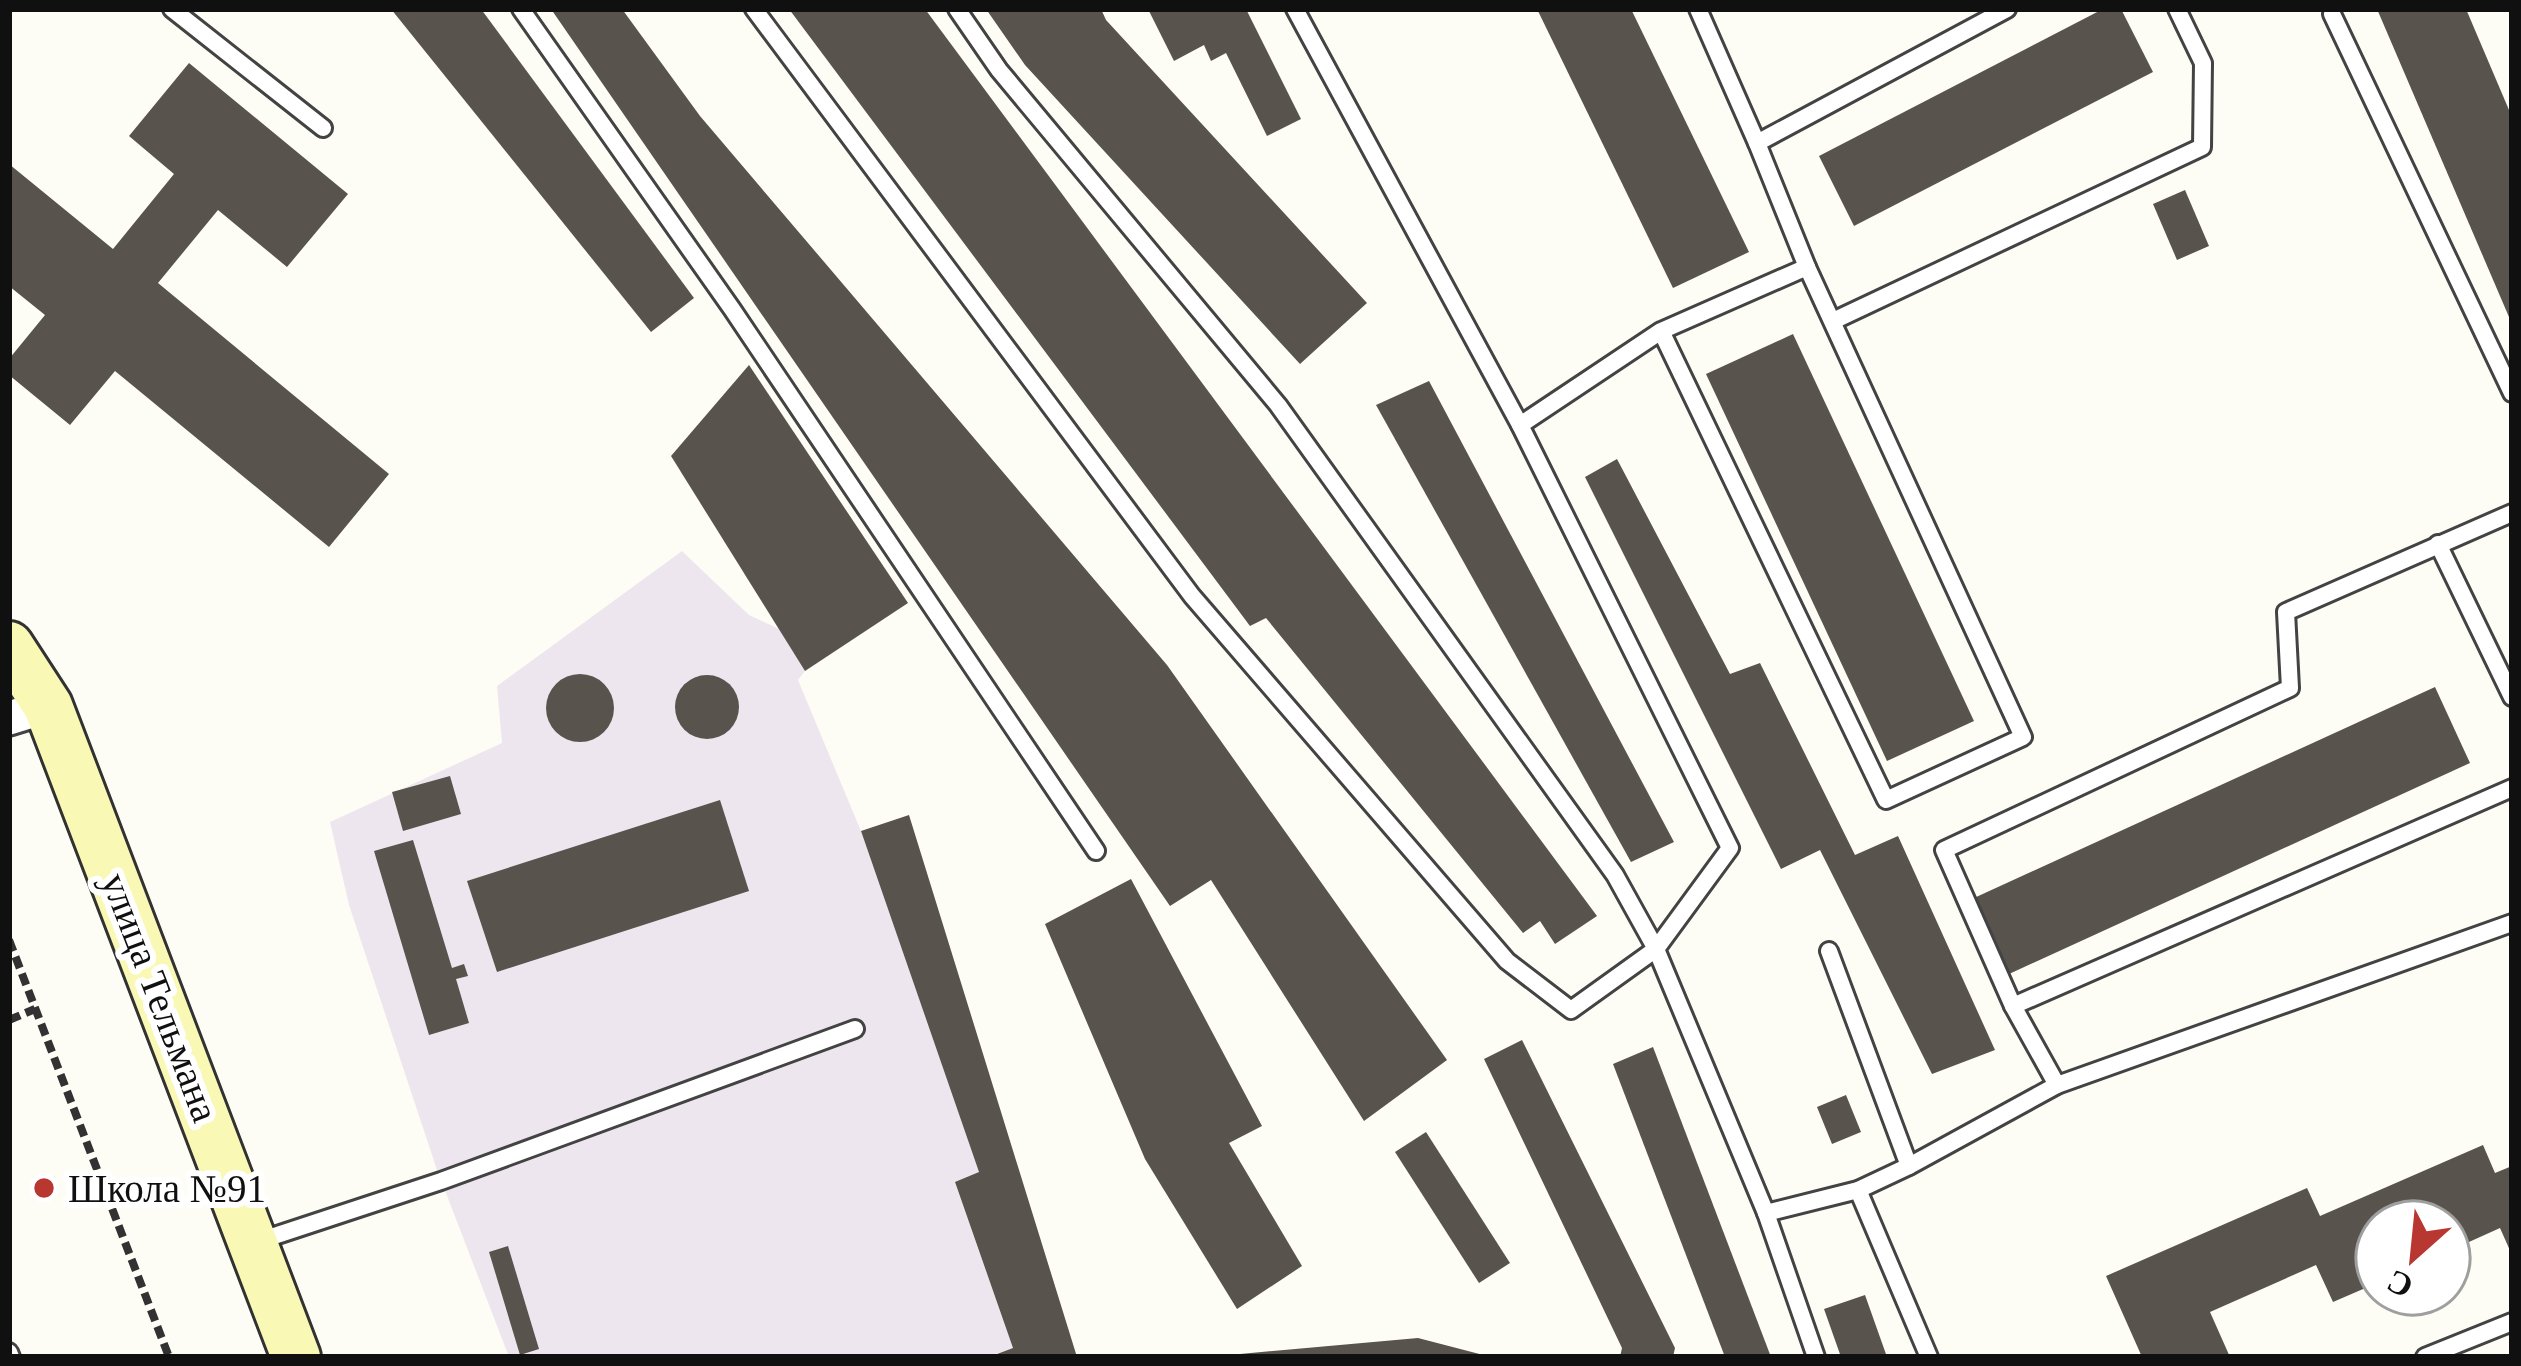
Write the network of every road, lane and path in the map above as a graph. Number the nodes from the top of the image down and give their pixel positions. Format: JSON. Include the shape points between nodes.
{"nodes":[{"id":1,"x":172,"y":9,"type":"edge"},
{"id":2,"x":521,"y":9,"type":"edge"},
{"id":3,"x":754,"y":9,"type":"edge"},
{"id":4,"x":957,"y":9,"type":"edge"},
{"id":5,"x":1295,"y":9,"type":"edge"},
{"id":6,"x":1698,"y":9,"type":"edge"},
{"id":7,"x":2007,"y":9,"type":"edge"},
{"id":8,"x":2177,"y":9,"type":"edge"},
{"id":9,"x":2332,"y":14,"type":"dead end"},
{"id":10,"x":323,"y":128,"type":"dead end"},
{"id":11,"x":1757,"y":143,"type":"junction"},
{"id":12,"x":1807,"y":267,"type":"junction"},
{"id":13,"x":1832,"y":321,"type":"junction"},
{"id":14,"x":1661,"y":331,"type":"junction"},
{"id":15,"x":2512,"y":393,"type":"edge"},
{"id":16,"x":1520,"y":425,"type":"junction"},
{"id":17,"x":2512,"y":513,"type":"edge"},
{"id":18,"x":2438,"y":544,"type":"junction"},
{"id":19,"x":9,"y":646,"type":"edge"},
{"id":20,"x":2512,"y":697,"type":"edge"},
{"id":21,"x":28,"y":712,"type":"edge"},
{"id":22,"x":2512,"y":788,"type":"edge"},
{"id":23,"x":1096,"y":851,"type":"dead end"},
{"id":24,"x":2512,"y":923,"type":"edge"},
{"id":25,"x":9,"y":940,"type":"edge"},
{"id":26,"x":1656,"y":949,"type":"junction"},
{"id":27,"x":1829,"y":951,"type":"dead end"},
{"id":28,"x":2013,"y":1006,"type":"junction"},
{"id":29,"x":35,"y":1009,"type":"junction"},
{"id":30,"x":9,"y":1020,"type":"edge"},
{"id":31,"x":855,"y":1029,"type":"dead end"},
{"id":32,"x":2057,"y":1085,"type":"junction"},
{"id":33,"x":1909,"y":1166,"type":"junction"},
{"id":34,"x":1858,"y":1190,"type":"junction"},
{"id":35,"x":1766,"y":1213,"type":"junction"},
{"id":36,"x":256,"y":1242,"type":"junction"},
{"id":37,"x":2512,"y":1322,"type":"edge"},
{"id":38,"x":169,"y":1357,"type":"edge"},
{"id":39,"x":296,"y":1357,"type":"edge"},
{"id":40,"x":1816,"y":1357,"type":"edge"},
{"id":41,"x":1929,"y":1357,"type":"edge"},
{"id":42,"x":2425,"y":1357,"type":"edge"}],
"edges":[{"from":1,"to":10,"type":"lane"},
{"from":2,"to":23,"type":"lane"},
{"from":3,"to":26,"type":"lane","via":[[1192,596],[1507,961],[1571,1010]]},
{"from":4,"to":26,"type":"lane","via":[[1279,405],[1615,875]]},
{"from":5,"to":16,"type":"lane"},
{"from":6,"to":11,"type":"lane"},
{"from":7,"to":11,"type":"lane"},
{"from":8,"to":13,"type":"lane","via":[[2203,63],[2203,147]]},
{"from":9,"to":15,"type":"lane"},
{"from":11,"to":12,"type":"lane"},
{"from":12,"to":13,"type":"lane"},
{"from":12,"to":14,"type":"lane"},
{"from":13,"to":14,"type":"lane","via":[[2023,737],[1886,800]]},
{"from":14,"to":16,"type":"lane"},
{"from":16,"to":26,"type":"lane","via":[[1730,848]]},
{"from":17,"to":18,"type":"lane"},
{"from":18,"to":20,"type":"lane"},
{"from":18,"to":28,"type":"lane","via":[[2286,612],[2290,688],[1944,850]]},
{"from":19,"to":21,"type":"main road","name":"улица Тельмана"},
{"from":21,"to":36,"type":"main road","name":"улица Тельмана"},
{"from":22,"to":28,"type":"lane"},
{"from":24,"to":32,"type":"lane"},
{"from":25,"to":29,"type":"path"},
{"from":26,"to":35,"type":"lane"},
{"from":27,"to":33,"type":"lane"},
{"from":28,"to":32,"type":"lane"},
{"from":29,"to":30,"type":"path"},
{"from":29,"to":38,"type":"path"},
{"from":31,"to":36,"type":"lane"},
{"from":32,"to":33,"type":"lane"},
{"from":33,"to":34,"type":"lane"},
{"from":34,"to":35,"type":"lane"},
{"from":34,"to":41,"type":"lane"},
{"from":35,"to":40,"type":"lane"},
{"from":36,"to":39,"type":"main road","name":"улица Тельмана"},
{"from":37,"to":42,"type":"lane"}]}
